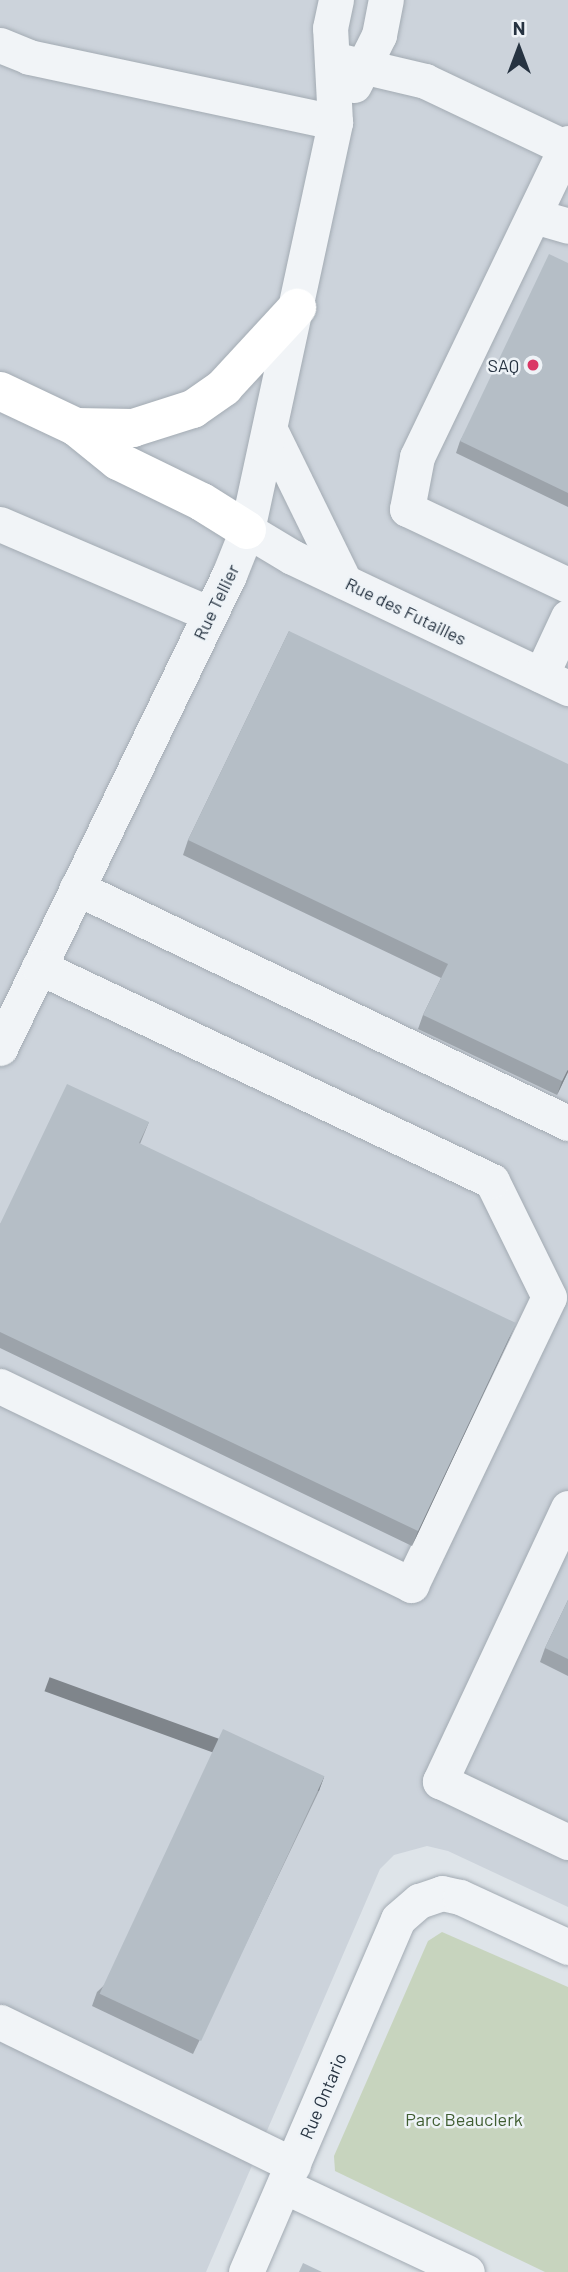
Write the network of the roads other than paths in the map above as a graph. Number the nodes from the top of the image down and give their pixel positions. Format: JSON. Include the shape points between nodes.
{"nodes":[{"id":1,"x":336,"y":0,"type":"edge"},
{"id":2,"x":386,"y":0,"type":"edge"},
{"id":3,"x":0,"y":45,"type":"edge"},
{"id":4,"x":348,"y":62,"type":"junction"},
{"id":5,"x":335,"y":122,"type":"junction"},
{"id":6,"x":567,"y":145,"type":"edge"},
{"id":7,"x":534,"y":216,"type":"junction"},
{"id":8,"x":568,"y":226,"type":"edge"},
{"id":9,"x":296,"y":308,"type":"junction"},
{"id":10,"x":0,"y":391,"type":"edge"},
{"id":11,"x":76,"y":427,"type":"junction"},
{"id":12,"x":271,"y":432,"type":"junction"},
{"id":13,"x":0,"y":524,"type":"edge"},
{"id":14,"x":247,"y":530,"type":"junction"},
{"id":15,"x":344,"y":581,"type":"junction"},
{"id":16,"x":568,"y":585,"type":"edge"},
{"id":17,"x":210,"y":614,"type":"junction"},
{"id":18,"x":568,"y":617,"type":"edge"},
{"id":19,"x":554,"y":681,"type":"edge"},
{"id":20,"x":77,"y":888,"type":"junction"},
{"id":21,"x":39,"y":967,"type":"junction"},
{"id":22,"x":0,"y":1048,"type":"edge"},
{"id":23,"x":568,"y":1123,"type":"edge"},
{"id":24,"x":0,"y":1386,"type":"edge"},
{"id":25,"x":568,"y":1508,"type":"edge"},
{"id":26,"x":568,"y":1842,"type":"edge"},
{"id":27,"x":568,"y":1947,"type":"edge"},
{"id":28,"x":0,"y":2022,"type":"edge"},
{"id":29,"x":288,"y":2175,"type":"junction"},
{"id":30,"x":246,"y":2272,"type":"edge"},
{"id":31,"x":467,"y":2272,"type":"edge"}],
"edges":[{"from":1,"to":4,"type":"street","name":"Rue Tellier","via":[[330,28]]},
{"from":2,"to":4,"type":"street","name":"Rue Tellier","via":[[379,35]]},
{"from":3,"to":5,"type":"street","via":[[29,57]]},
{"from":4,"to":5,"type":"street","name":"Rue Tellier"},
{"from":4,"to":6,"type":"street","via":[[425,81]]},
{"from":5,"to":9,"type":"street","name":"Rue Tellier"},
{"from":6,"to":7,"type":"street"},
{"from":7,"to":8,"type":"street"},
{"from":7,"to":16,"type":"street","via":[[417,457],[407,509]]},
{"from":9,"to":11,"type":"highway","via":[[224,387],[193,409],[133,428]]},
{"from":9,"to":12,"type":"street","name":"Rue Tellier"},
{"from":10,"to":11,"type":"highway"},
{"from":11,"to":14,"type":"highway","via":[[118,461]]},
{"from":12,"to":14,"type":"street","name":"Rue Tellier"},
{"from":12,"to":15,"type":"street"},
{"from":13,"to":17,"type":"street"},
{"from":14,"to":15,"type":"street","name":"Rue des Futailles"},
{"from":14,"to":17,"type":"street","name":"Rue Tellier"},
{"from":15,"to":19,"type":"street","name":"Rue des Futailles"},
{"from":17,"to":20,"type":"street","name":"Rue Tellier"},
{"from":18,"to":19,"type":"street"},
{"from":20,"to":21,"type":"street","name":"Rue Tellier"},
{"from":20,"to":23,"type":"street"},
{"from":21,"to":22,"type":"street","name":"Rue Tellier"},
{"from":21,"to":24,"type":"street","via":[[492,1181],[549,1297],[411,1585]]},
{"from":25,"to":26,"type":"street","via":[[440,1781]]},
{"from":27,"to":29,"type":"street","name":"Rue Ontario","via":[[460,1897],[442,1893],[419,1901],[398,1919]]},
{"from":28,"to":29,"type":"street"},
{"from":29,"to":30,"type":"street","name":"Rue Ontario"},
{"from":29,"to":31,"type":"street"}]}
